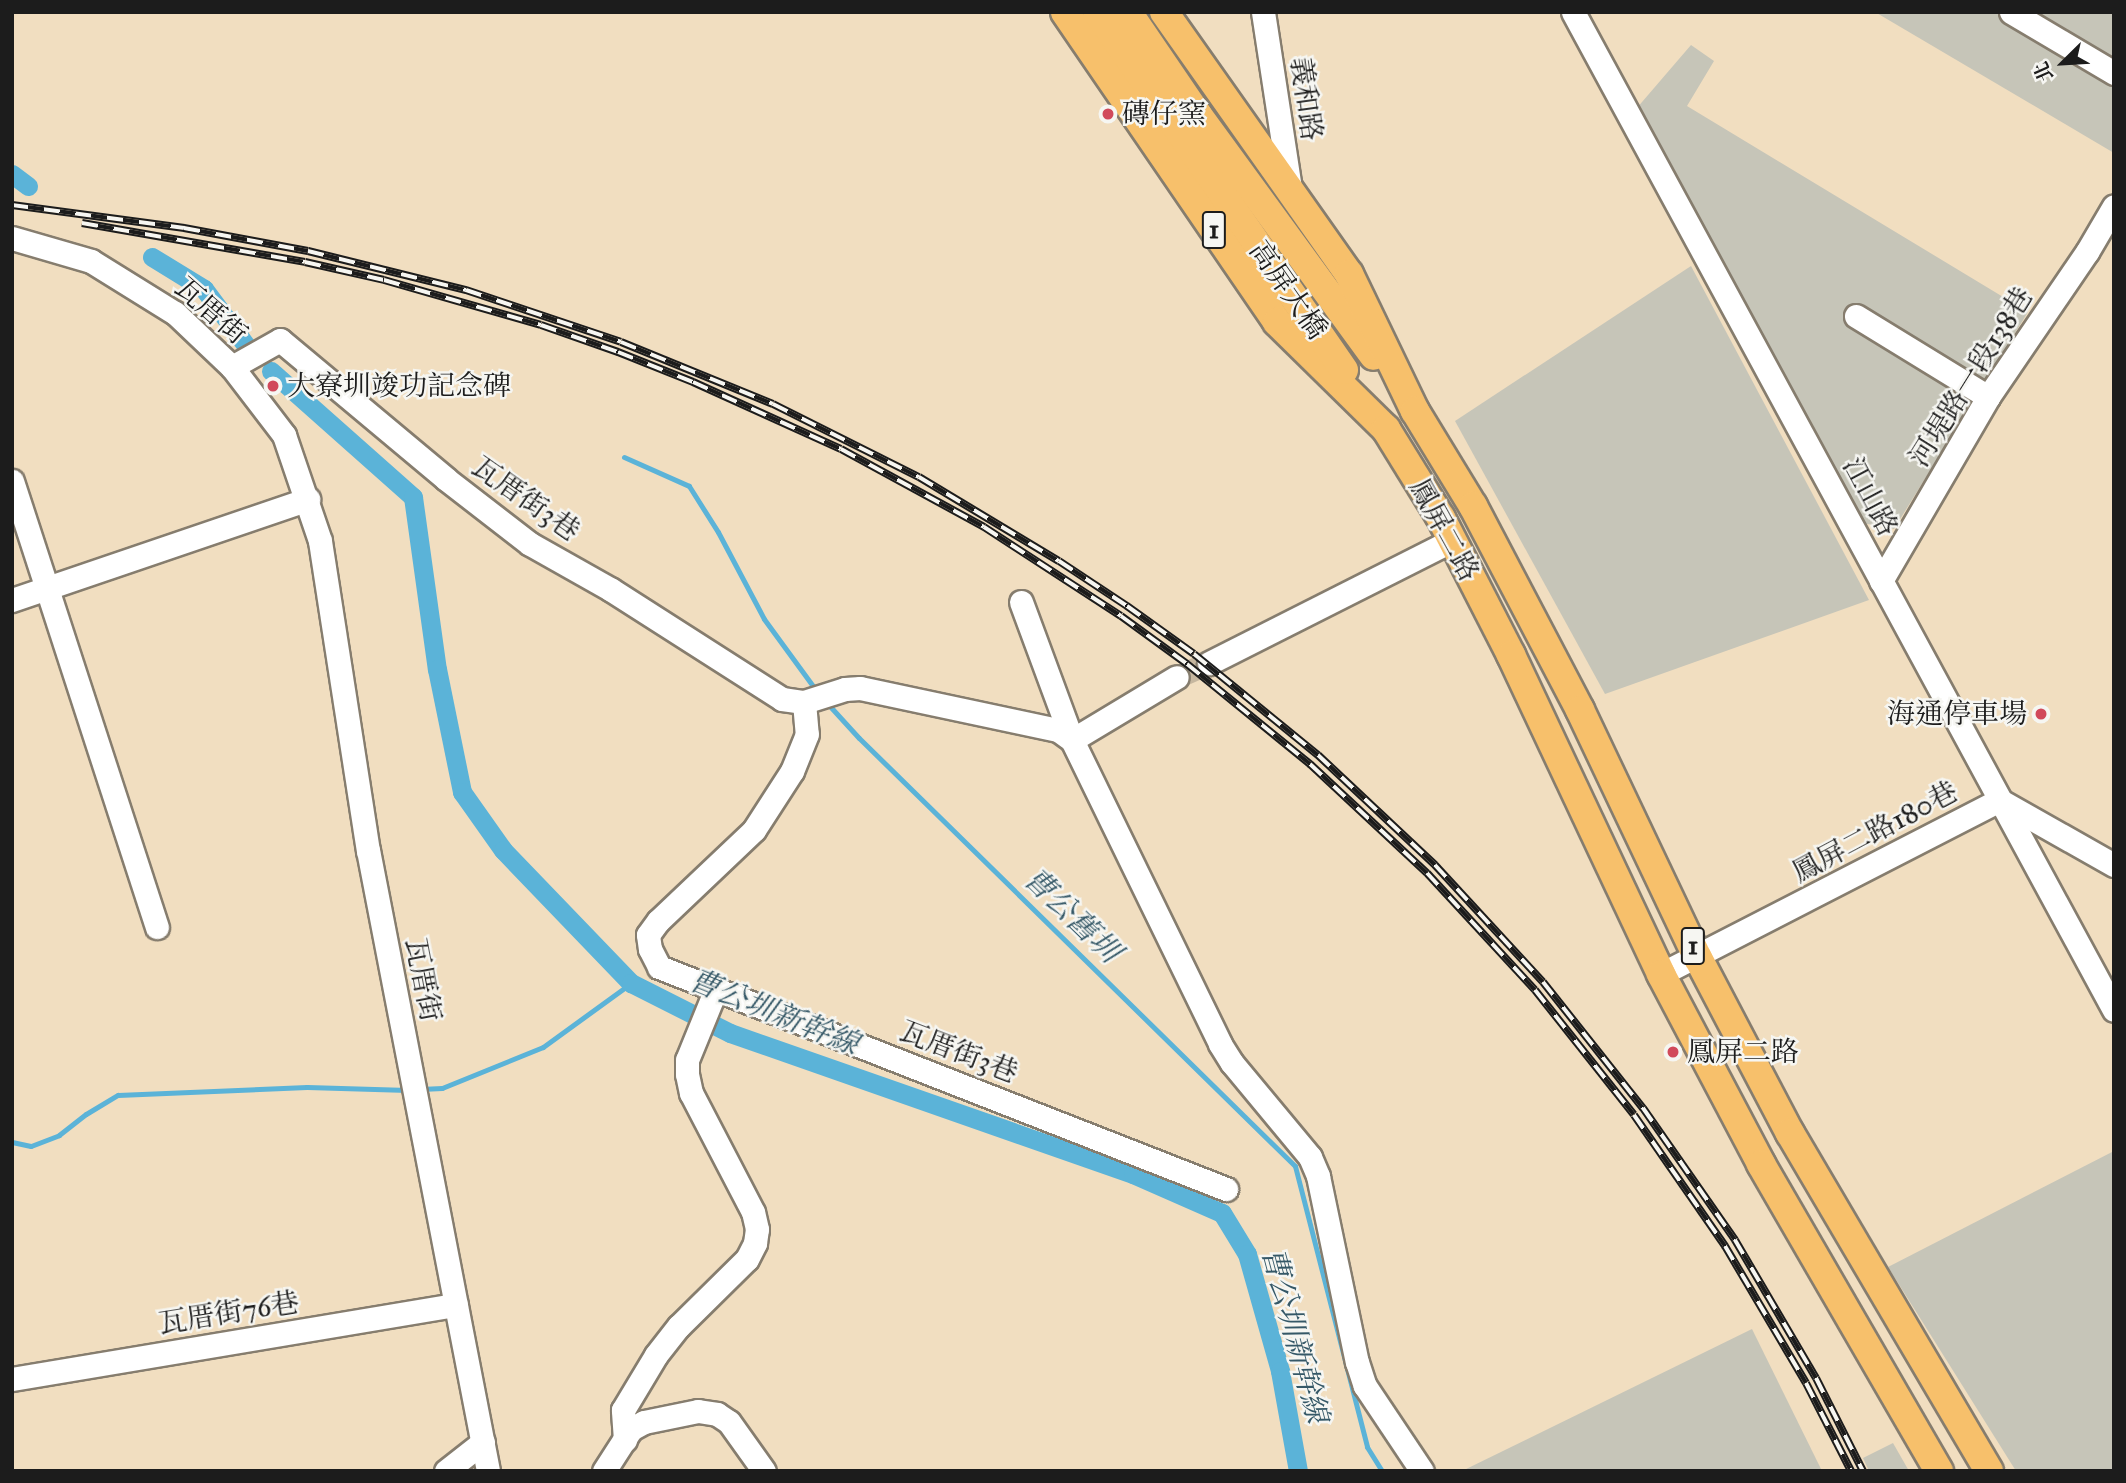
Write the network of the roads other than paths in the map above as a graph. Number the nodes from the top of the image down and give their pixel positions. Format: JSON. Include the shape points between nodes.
{"nodes":[{"id":1,"x":1065,"y":12,"type":"edge"},
{"id":2,"x":1097,"y":12,"type":"edge"},
{"id":3,"x":1128,"y":12,"type":"edge"},
{"id":4,"x":1164,"y":12,"type":"edge"},
{"id":5,"x":1573,"y":12,"type":"edge"},
{"id":6,"x":2011,"y":12,"type":"edge"},
{"id":7,"x":1270,"y":17,"type":"edge"},
{"id":8,"x":2114,"y":73,"type":"edge"},
{"id":9,"x":1290,"y":194,"type":"junction"},
{"id":10,"x":2114,"y":206,"type":"edge"},
{"id":11,"x":12,"y":238,"type":"edge"},
{"id":12,"x":1856,"y":316,"type":"dead end"},
{"id":13,"x":232,"y":367,"type":"junction"},
{"id":14,"x":1988,"y":397,"type":"junction"},
{"id":15,"x":1415,"y":411,"type":"junction"},
{"id":16,"x":1386,"y":429,"type":"junction"},
{"id":17,"x":12,"y":481,"type":"edge"},
{"id":18,"x":308,"y":499,"type":"junction"},
{"id":19,"x":1452,"y":540,"type":"junction"},
{"id":20,"x":1881,"y":582,"type":"junction"},
{"id":21,"x":47,"y":588,"type":"junction"},
{"id":22,"x":12,"y":600,"type":"edge"},
{"id":23,"x":1021,"y":602,"type":"dead end"},
{"id":24,"x":1209,"y":663,"type":"tunnel mouth"},
{"id":25,"x":1177,"y":677,"type":"tunnel mouth"},
{"id":26,"x":810,"y":701,"type":"junction"},
{"id":27,"x":1072,"y":740,"type":"junction"},
{"id":28,"x":1999,"y":800,"type":"junction"},
{"id":29,"x":2114,"y":865,"type":"edge"},
{"id":30,"x":157,"y":927,"type":"dead end"},
{"id":31,"x":1698,"y":958,"type":"junction"},
{"id":32,"x":1661,"y":974,"type":"junction"},
{"id":33,"x":713,"y":995,"type":"junction"},
{"id":34,"x":2114,"y":1010,"type":"edge"},
{"id":35,"x":1226,"y":1189,"type":"dead end"},
{"id":36,"x":456,"y":1305,"type":"junction"},
{"id":37,"x":12,"y":1379,"type":"edge"},
{"id":38,"x":1962,"y":1425,"type":"junction"},
{"id":39,"x":625,"y":1440,"type":"junction"},
{"id":40,"x":483,"y":1441,"type":"junction"},
{"id":41,"x":1923,"y":1445,"type":"junction"},
{"id":42,"x":446,"y":1471,"type":"edge"},
{"id":43,"x":488,"y":1471,"type":"edge"},
{"id":44,"x":604,"y":1471,"type":"edge"},
{"id":45,"x":764,"y":1471,"type":"edge"},
{"id":46,"x":1422,"y":1471,"type":"edge"},
{"id":47,"x":1939,"y":1471,"type":"edge"},
{"id":48,"x":1989,"y":1471,"type":"edge"}],
"edges":[{"from":1,"to":16,"type":"main road","name":"鳳屏二路","number":"1","via":[[1277,322]]},
{"from":2,"to":16,"type":"main road","name":"高屏大橋","number":"1"},
{"from":3,"to":15,"type":"main road","name":"高屏大橋","number":"1"},
{"from":4,"to":9,"type":"main road","name":"鳳屏二路","number":"1"},
{"from":5,"to":20,"type":"street","name":"江山路"},
{"from":6,"to":8,"type":"street"},
{"from":7,"to":9,"type":"street","name":"義和路"},
{"from":9,"to":15,"type":"main road","name":"鳳屏二路","number":"1","via":[[1349,274]]},
{"from":10,"to":14,"type":"street","name":"河堤路一段138巷"},
{"from":11,"to":13,"type":"street","name":"瓦厝街","via":[[91,261],[175,313]]},
{"from":12,"to":14,"type":"street"},
{"from":13,"to":18,"type":"street","name":"瓦厝街","via":[[284,435]]},
{"from":13,"to":26,"type":"street","name":"瓦厝街3巷","via":[[280,340],[530,544],[610,589],[782,699]]},
{"from":14,"to":20,"type":"street","name":"河堤路一段138巷"},
{"from":15,"to":31,"type":"main road","name":"鳳屏二路","number":"1","via":[[1473,506],[1574,698]]},
{"from":16,"to":19,"type":"main road","name":"鳳屏二路","number":"1"},
{"from":17,"to":21,"type":"street"},
{"from":18,"to":21,"type":"street"},
{"from":18,"to":36,"type":"street","name":"瓦厝街","via":[[320,541],[368,849]]},
{"from":19,"to":24,"type":"street"},
{"from":19,"to":32,"type":"main road","name":"鳳屏二路","number":"1"},
{"from":20,"to":28,"type":"street","name":"江山路"},
{"from":21,"to":22,"type":"street"},
{"from":21,"to":30,"type":"street"},
{"from":23,"to":27,"type":"street"},
{"from":25,"to":27,"type":"street"},
{"from":26,"to":27,"type":"street","via":[[860,688],[1058,730]]},
{"from":26,"to":33,"type":"street","name":"瓦厝街3巷","via":[[807,734],[792,771],[754,830],[648,935],[659,967]]},
{"from":27,"to":46,"type":"street","via":[[1220,1044],[1310,1157],[1365,1386]]},
{"from":28,"to":29,"type":"street","name":"鳳屏二路180巷"},
{"from":28,"to":31,"type":"street","name":"鳳屏二路180巷"},
{"from":28,"to":34,"type":"street","name":"江山路"},
{"from":31,"to":32,"type":"street","name":"鳳屏二路180巷"},
{"from":31,"to":38,"type":"main road","name":"鳳屏二路","number":"1","via":[[1790,1133]]},
{"from":32,"to":41,"type":"main road","name":"鳳屏二路","number":"1","via":[[1761,1164]]},
{"from":33,"to":35,"type":"street","name":"瓦厝街3巷"},
{"from":33,"to":39,"type":"street","via":[[687,1060],[691,1093],[754,1212],[757,1229],[747,1259],[656,1355],[623,1410]]},
{"from":36,"to":37,"type":"street","name":"瓦厝街76巷"},
{"from":36,"to":40,"type":"street","name":"瓦厝街"},
{"from":38,"to":41,"type":"main road"},
{"from":38,"to":48,"type":"main road","name":"鳳屏二路","number":"1"},
{"from":39,"to":44,"type":"street"},
{"from":39,"to":45,"type":"street","via":[[631,1429],[644,1422],[698,1411],[717,1414],[729,1422]]},
{"from":40,"to":42,"type":"street"},
{"from":40,"to":43,"type":"street","name":"瓦厝街"},
{"from":41,"to":47,"type":"main road","name":"鳳屏二路","number":"1"}]}
